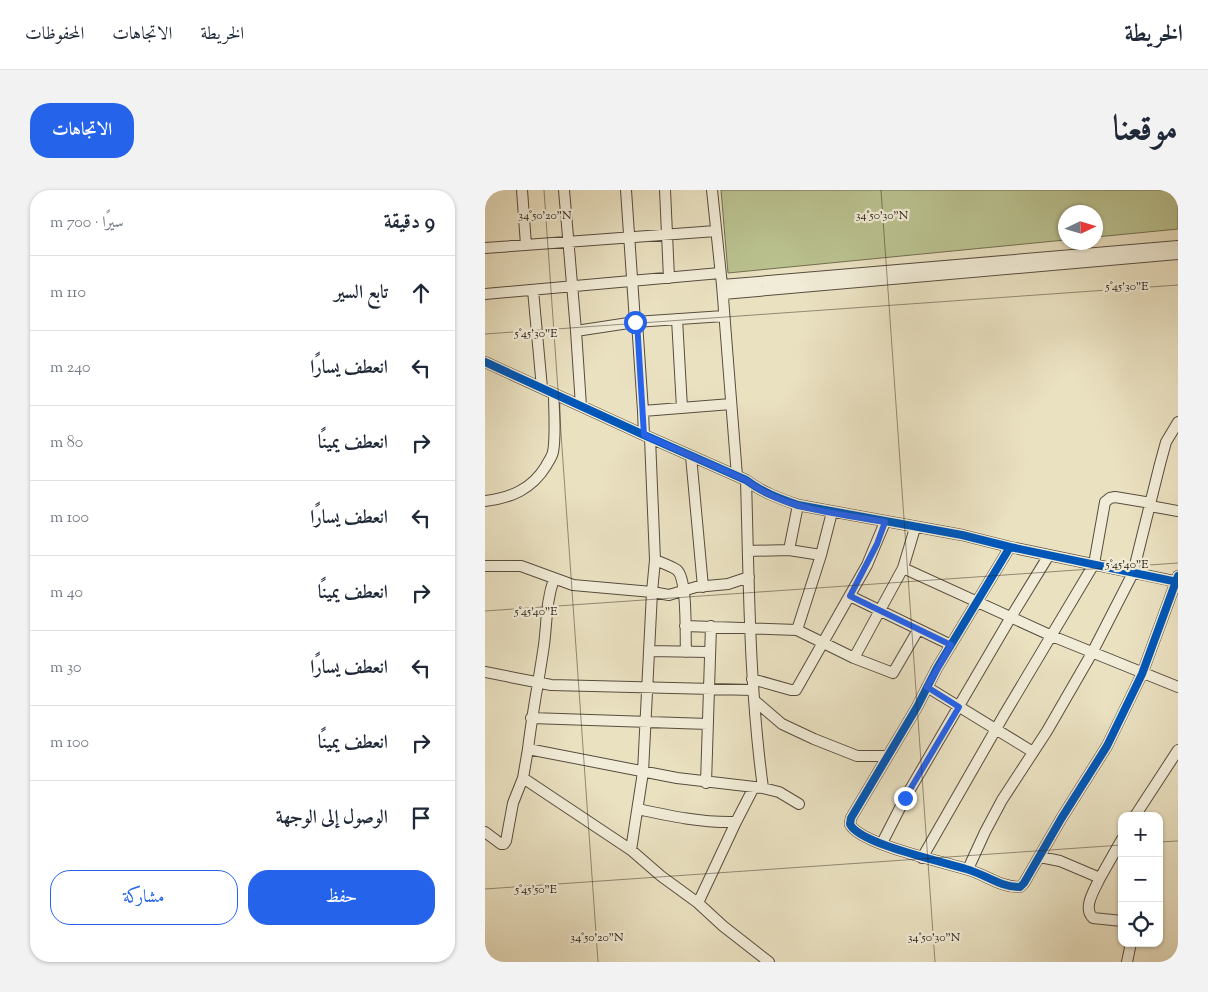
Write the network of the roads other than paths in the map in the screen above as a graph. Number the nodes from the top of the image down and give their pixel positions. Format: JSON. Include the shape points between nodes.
{"nodes":[{"id":1,"x":522,"y":190,"type":"edge"},
{"id":2,"x":564,"y":190,"type":"edge"},
{"id":3,"x":625,"y":190,"type":"edge"},
{"id":4,"x":665,"y":190,"type":"edge"},
{"id":5,"x":712,"y":190,"type":"edge"},
{"id":6,"x":716,"y":231,"type":"junction"},
{"id":7,"x":667,"y":234,"type":"junction"},
{"id":8,"x":630,"y":237,"type":"junction"},
{"id":9,"x":568,"y":242,"type":"junction"},
{"id":10,"x":526,"y":245,"type":"junction"},
{"id":11,"x":1178,"y":246,"type":"edge"},
{"id":12,"x":485,"y":248,"type":"edge"},
{"id":13,"x":1178,"y":254,"type":"edge"},
{"id":14,"x":720,"y":273,"type":"junction"},
{"id":15,"x":669,"y":278,"type":"junction"},
{"id":16,"x":631,"y":281,"type":"junction"},
{"id":17,"x":572,"y":287,"type":"junction"},
{"id":18,"x":533,"y":290,"type":"junction"},
{"id":19,"x":722,"y":290,"type":"junction"},
{"id":20,"x":485,"y":294,"type":"edge"},
{"id":21,"x":724,"y":316,"type":"junction"},
{"id":22,"x":677,"y":319,"type":"junction"},
{"id":23,"x":636,"y":322,"type":"junction"},
{"id":24,"x":576,"y":331,"type":"junction"},
{"id":25,"x":485,"y":362,"type":"edge"},
{"id":26,"x":542,"y":388,"type":"junction"},
{"id":27,"x":555,"y":394,"type":"junction"},
{"id":28,"x":731,"y":404,"type":"junction"},
{"id":29,"x":581,"y":406,"type":"junction"},
{"id":30,"x":682,"y":408,"type":"junction"},
{"id":31,"x":643,"y":411,"type":"junction"},
{"id":32,"x":1178,"y":422,"type":"edge"},
{"id":33,"x":647,"y":436,"type":"junction"},
{"id":34,"x":691,"y":456,"type":"junction"},
{"id":35,"x":741,"y":478,"type":"junction"},
{"id":36,"x":485,"y":501,"type":"edge"},
{"id":37,"x":798,"y":505,"type":"junction"},
{"id":38,"x":1151,"y":505,"type":"junction"},
{"id":39,"x":1178,"y":511,"type":"edge"},
{"id":40,"x":832,"y":512,"type":"junction"},
{"id":41,"x":885,"y":522,"type":"junction"},
{"id":42,"x":915,"y":528,"type":"junction"},
{"id":43,"x":1010,"y":547,"type":"junction"},
{"id":44,"x":789,"y":550,"type":"junction"},
{"id":45,"x":748,"y":551,"type":"junction"},
{"id":46,"x":821,"y":555,"type":"junction"},
{"id":47,"x":1049,"y":555,"type":"junction"},
{"id":48,"x":655,"y":560,"type":"junction"},
{"id":49,"x":1094,"y":564,"type":"junction"},
{"id":50,"x":485,"y":566,"type":"edge"},
{"id":51,"x":903,"y":568,"type":"junction"},
{"id":52,"x":1133,"y":573,"type":"junction"},
{"id":53,"x":749,"y":577,"type":"junction"},
{"id":54,"x":554,"y":579,"type":"junction"},
{"id":55,"x":1177,"y":580,"type":"edge"},
{"id":56,"x":703,"y":587,"type":"junction"},
{"id":57,"x":652,"y":592,"type":"junction"},
{"id":58,"x":685,"y":592,"type":"junction"},
{"id":59,"x":850,"y":596,"type":"junction"},
{"id":60,"x":979,"y":601,"type":"junction"},
{"id":61,"x":880,"y":609,"type":"junction"},
{"id":62,"x":1011,"y":617,"type":"junction"},
{"id":63,"x":685,"y":626,"type":"junction"},
{"id":64,"x":711,"y":626,"type":"junction"},
{"id":65,"x":749,"y":627,"type":"junction"},
{"id":66,"x":797,"y":630,"type":"junction"},
{"id":67,"x":918,"y":630,"type":"junction"},
{"id":68,"x":1052,"y":636,"type":"junction"},
{"id":69,"x":823,"y":643,"type":"junction"},
{"id":70,"x":951,"y":645,"type":"junction"},
{"id":71,"x":649,"y":651,"type":"junction"},
{"id":72,"x":686,"y":652,"type":"junction"},
{"id":73,"x":709,"y":652,"type":"junction"},
{"id":74,"x":1093,"y":653,"type":"junction"},
{"id":75,"x":854,"y":658,"type":"junction"},
{"id":76,"x":485,"y":672,"type":"edge"},
{"id":77,"x":1142,"y":674,"type":"junction"},
{"id":78,"x":752,"y":679,"type":"junction"},
{"id":79,"x":537,"y":682,"type":"junction"},
{"id":80,"x":647,"y":687,"type":"junction"},
{"id":81,"x":927,"y":687,"type":"junction"},
{"id":82,"x":1178,"y":687,"type":"edge"},
{"id":83,"x":709,"y":689,"type":"junction"},
{"id":84,"x":753,"y":695,"type":"junction"},
{"id":85,"x":959,"y":707,"type":"junction"},
{"id":86,"x":531,"y":718,"type":"junction"},
{"id":87,"x":646,"y":722,"type":"junction"},
{"id":88,"x":708,"y":724,"type":"junction"},
{"id":89,"x":995,"y":730,"type":"junction"},
{"id":90,"x":528,"y":749,"type":"junction"},
{"id":91,"x":1178,"y":750,"type":"edge"},
{"id":92,"x":1033,"y":752,"type":"junction"},
{"id":93,"x":888,"y":756,"type":"junction"},
{"id":94,"x":643,"y":772,"type":"junction"},
{"id":95,"x":523,"y":778,"type":"junction"},
{"id":96,"x":706,"y":783,"type":"junction"},
{"id":97,"x":759,"y":787,"type":"junction"},
{"id":98,"x":799,"y":804,"type":"dead end"},
{"id":99,"x":638,"y":809,"type":"junction"},
{"id":100,"x":1138,"y":812,"type":"edge"},
{"id":101,"x":736,"y":822,"type":"junction"},
{"id":102,"x":485,"y":832,"type":"edge"},
{"id":103,"x":882,"y":843,"type":"junction"},
{"id":104,"x":1118,"y":846,"type":"edge"},
{"id":105,"x":631,"y":850,"type":"junction"},
{"id":106,"x":1040,"y":857,"type":"junction"},
{"id":107,"x":922,"y":858,"type":"junction"},
{"id":108,"x":968,"y":869,"type":"junction"},
{"id":109,"x":1099,"y":878,"type":"junction"},
{"id":110,"x":698,"y":903,"type":"junction"},
{"id":111,"x":1118,"y":921,"type":"edge"},
{"id":112,"x":1130,"y":947,"type":"edge"},
{"id":113,"x":769,"y":962,"type":"edge"},
{"id":114,"x":1127,"y":962,"type":"edge"}],
"edges":[{"from":1,"to":10,"type":"street"},
{"from":2,"to":9,"type":"street"},
{"from":3,"to":8,"type":"street"},
{"from":4,"to":7,"type":"street"},
{"from":5,"to":6,"type":"street"},
{"from":6,"to":7,"type":"street"},
{"from":6,"to":14,"type":"street"},
{"from":7,"to":8,"type":"street"},
{"from":7,"to":15,"type":"street"},
{"from":8,"to":9,"type":"street"},
{"from":8,"to":16,"type":"street"},
{"from":9,"to":10,"type":"street"},
{"from":9,"to":17,"type":"street"},
{"from":10,"to":12,"type":"street"},
{"from":11,"to":19,"type":"street"},
{"from":13,"to":19,"type":"street"},
{"from":14,"to":15,"type":"street"},
{"from":14,"to":19,"type":"street"},
{"from":15,"to":16,"type":"street"},
{"from":16,"to":17,"type":"street"},
{"from":16,"to":23,"type":"street"},
{"from":17,"to":18,"type":"street"},
{"from":17,"to":24,"type":"street"},
{"from":18,"to":20,"type":"street"},
{"from":18,"to":26,"type":"street"},
{"from":19,"to":21,"type":"street"},
{"from":21,"to":22,"type":"street"},
{"from":21,"to":28,"type":"street"},
{"from":22,"to":23,"type":"street"},
{"from":22,"to":30,"type":"street"},
{"from":23,"to":24,"type":"street"},
{"from":23,"to":31,"type":"street"},
{"from":24,"to":29,"type":"street"},
{"from":25,"to":26,"type":"street"},
{"from":26,"to":27,"type":"street"},
{"from":27,"to":29,"type":"street"},
{"from":27,"to":36,"type":"street","via":[[553,451],[544,469],[526,489]]},
{"from":28,"to":30,"type":"street"},
{"from":28,"to":35,"type":"street"},
{"from":29,"to":33,"type":"street"},
{"from":30,"to":31,"type":"street"},
{"from":31,"to":33,"type":"street"},
{"from":32,"to":38,"type":"street","via":[[1166,442]]},
{"from":33,"to":34,"type":"street"},
{"from":33,"to":48,"type":"street"},
{"from":34,"to":35,"type":"street"},
{"from":34,"to":56,"type":"street"},
{"from":35,"to":37,"type":"street","via":[[772,496]]},
{"from":35,"to":45,"type":"street"},
{"from":37,"to":40,"type":"street"},
{"from":37,"to":44,"type":"street"},
{"from":38,"to":39,"type":"street"},
{"from":38,"to":49,"type":"street","via":[[1115,497],[1107,499]]},
{"from":38,"to":52,"type":"street"},
{"from":40,"to":41,"type":"street"},
{"from":40,"to":46,"type":"street"},
{"from":41,"to":42,"type":"street"},
{"from":41,"to":59,"type":"street"},
{"from":42,"to":43,"type":"street","via":[[963,535]]},
{"from":42,"to":51,"type":"street"},
{"from":43,"to":47,"type":"street"},
{"from":43,"to":60,"type":"street"},
{"from":44,"to":45,"type":"street"},
{"from":44,"to":46,"type":"street"},
{"from":45,"to":53,"type":"street"},
{"from":46,"to":66,"type":"street"},
{"from":47,"to":49,"type":"street"},
{"from":47,"to":62,"type":"street"},
{"from":48,"to":57,"type":"street"},
{"from":48,"to":58,"type":"street","via":[[677,571]]},
{"from":49,"to":52,"type":"street"},
{"from":49,"to":68,"type":"street"},
{"from":50,"to":54,"type":"street","via":[[521,566]]},
{"from":51,"to":60,"type":"street"},
{"from":51,"to":61,"type":"street"},
{"from":52,"to":55,"type":"street"},
{"from":52,"to":74,"type":"street"},
{"from":53,"to":56,"type":"street","via":[[720,586]]},
{"from":53,"to":65,"type":"street"},
{"from":54,"to":57,"type":"street","via":[[573,585]]},
{"from":54,"to":79,"type":"street","via":[[547,605]]},
{"from":55,"to":77,"type":"street"},
{"from":56,"to":58,"type":"street"},
{"from":57,"to":58,"type":"street","via":[[665,595]]},
{"from":57,"to":71,"type":"street"},
{"from":58,"to":63,"type":"street"},
{"from":59,"to":61,"type":"street"},
{"from":59,"to":69,"type":"street"},
{"from":60,"to":62,"type":"street"},
{"from":60,"to":70,"type":"street"},
{"from":61,"to":67,"type":"street"},
{"from":61,"to":75,"type":"street"},
{"from":62,"to":68,"type":"street"},
{"from":62,"to":85,"type":"street"},
{"from":63,"to":64,"type":"street"},
{"from":63,"to":72,"type":"street"},
{"from":64,"to":65,"type":"street"},
{"from":64,"to":73,"type":"street"},
{"from":65,"to":66,"type":"street"},
{"from":65,"to":78,"type":"street"},
{"from":66,"to":69,"type":"street"},
{"from":67,"to":70,"type":"street"},
{"from":67,"to":75,"type":"street","via":[[893,673]]},
{"from":68,"to":74,"type":"street"},
{"from":68,"to":89,"type":"street"},
{"from":69,"to":75,"type":"street"},
{"from":69,"to":78,"type":"street","via":[[796,690]]},
{"from":70,"to":81,"type":"street"},
{"from":71,"to":72,"type":"street"},
{"from":71,"to":80,"type":"street"},
{"from":72,"to":73,"type":"street"},
{"from":73,"to":83,"type":"street"},
{"from":74,"to":77,"type":"street"},
{"from":74,"to":92,"type":"street"},
{"from":76,"to":79,"type":"street"},
{"from":77,"to":82,"type":"street"},
{"from":77,"to":106,"type":"street","via":[[1093,772]]},
{"from":78,"to":84,"type":"street"},
{"from":79,"to":80,"type":"street"},
{"from":79,"to":86,"type":"street"},
{"from":80,"to":83,"type":"street"},
{"from":80,"to":87,"type":"street"},
{"from":81,"to":85,"type":"street"},
{"from":81,"to":93,"type":"street"},
{"from":83,"to":84,"type":"street"},
{"from":83,"to":88,"type":"street"},
{"from":84,"to":93,"type":"street","via":[[774,719],[814,739],[857,756]]},
{"from":84,"to":97,"type":"street"},
{"from":85,"to":89,"type":"street"},
{"from":85,"to":103,"type":"street"},
{"from":86,"to":87,"type":"street"},
{"from":86,"to":90,"type":"street"},
{"from":87,"to":88,"type":"street"},
{"from":87,"to":94,"type":"street"},
{"from":88,"to":96,"type":"street"},
{"from":89,"to":92,"type":"street"},
{"from":89,"to":107,"type":"street"},
{"from":90,"to":94,"type":"street"},
{"from":90,"to":95,"type":"street"},
{"from":91,"to":100,"type":"street"},
{"from":92,"to":108,"type":"street","via":[[1002,800]]},
{"from":93,"to":103,"type":"street","via":[[850,824],[853,829]]},
{"from":94,"to":96,"type":"street"},
{"from":94,"to":99,"type":"street"},
{"from":95,"to":102,"type":"street","via":[[513,803],[504,844]]},
{"from":95,"to":105,"type":"street"},
{"from":96,"to":97,"type":"street"},
{"from":97,"to":98,"type":"street","via":[[779,792]]},
{"from":97,"to":101,"type":"street"},
{"from":99,"to":101,"type":"street","via":[[695,820]]},
{"from":99,"to":105,"type":"street"},
{"from":101,"to":110,"type":"street"},
{"from":103,"to":107,"type":"street"},
{"from":104,"to":109,"type":"street"},
{"from":105,"to":110,"type":"street"},
{"from":106,"to":108,"type":"street","via":[[1020,887],[1003,886]]},
{"from":106,"to":109,"type":"street","via":[[1060,861]]},
{"from":107,"to":108,"type":"street"},
{"from":109,"to":111,"type":"street","via":[[1089,904],[1090,916]]},
{"from":110,"to":113,"type":"street"},
{"from":112,"to":114,"type":"street"}]}
